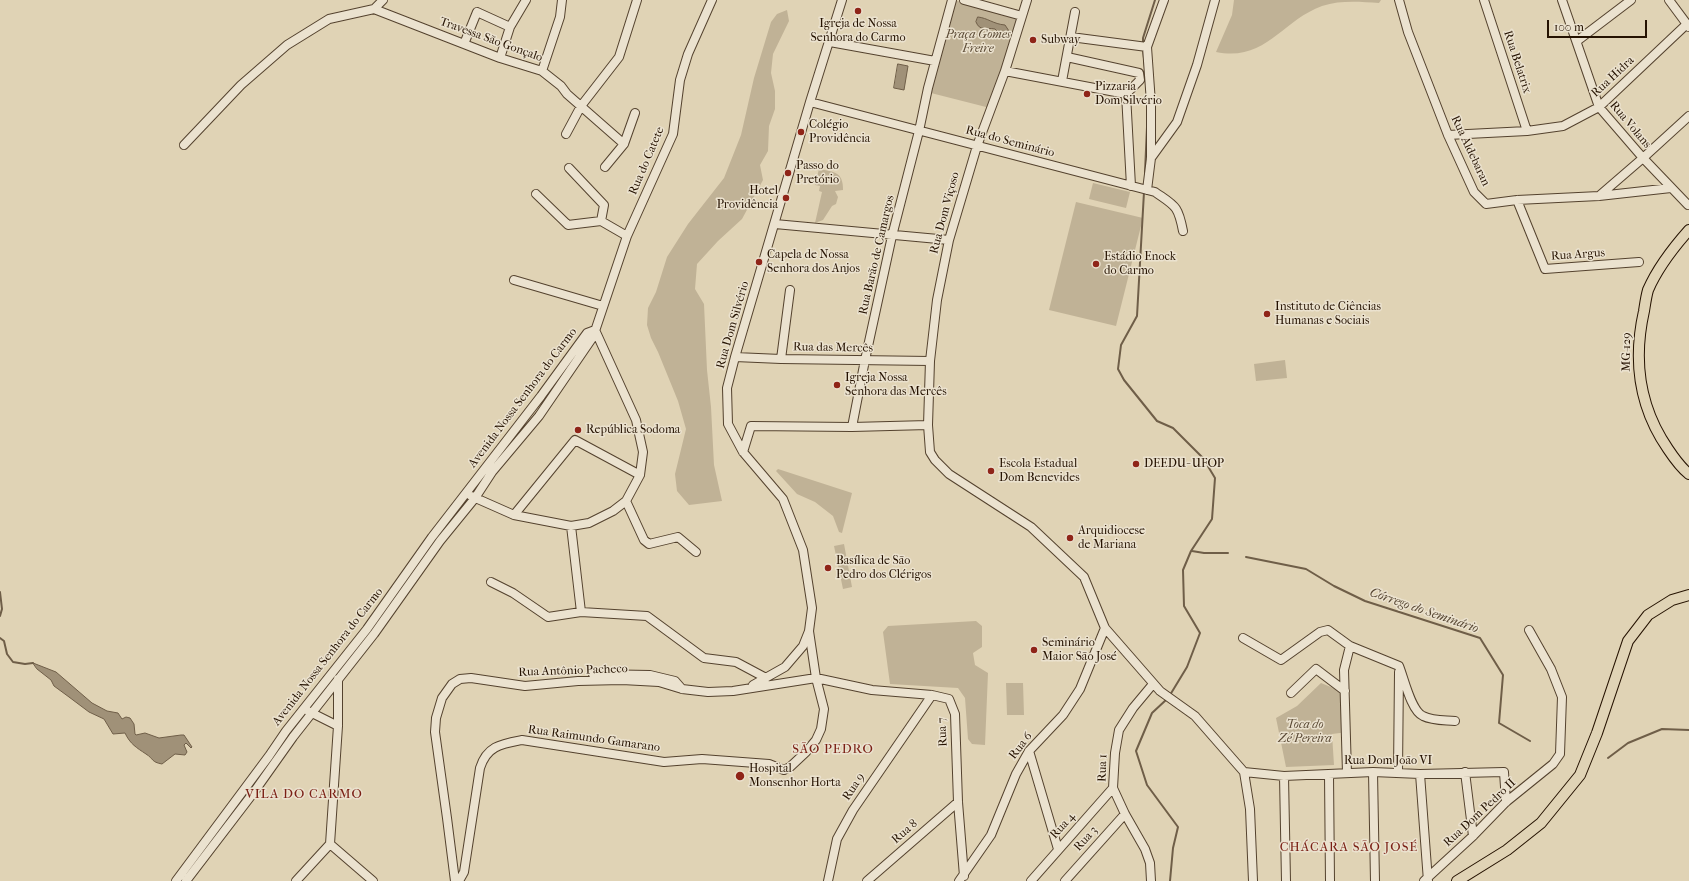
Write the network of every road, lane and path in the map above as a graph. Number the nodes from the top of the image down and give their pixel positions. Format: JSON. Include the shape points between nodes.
{"nodes":[{"id":1,"x":383,"y":0,"type":"edge"},
{"id":2,"x":526,"y":0,"type":"edge"},
{"id":3,"x":562,"y":0,"type":"edge"},
{"id":4,"x":637,"y":0,"type":"edge"},
{"id":5,"x":712,"y":0,"type":"edge"},
{"id":6,"x":842,"y":0,"type":"edge"},
{"id":7,"x":952,"y":0,"type":"edge"},
{"id":8,"x":964,"y":0,"type":"edge"},
{"id":9,"x":1027,"y":0,"type":"edge"},
{"id":10,"x":1164,"y":0,"type":"edge"},
{"id":11,"x":1215,"y":0,"type":"edge"},
{"id":12,"x":1400,"y":0,"type":"edge"},
{"id":13,"x":1484,"y":0,"type":"edge"},
{"id":14,"x":1562,"y":0,"type":"edge"},
{"id":15,"x":1631,"y":0,"type":"edge"},
{"id":16,"x":1669,"y":0,"type":"edge"},
{"id":17,"x":374,"y":9,"type":"junction"},
{"id":18,"x":1075,"y":12,"type":"dead end"},
{"id":19,"x":1022,"y":16,"type":"junction"},
{"id":20,"x":1688,"y":25,"type":"edge"},
{"id":21,"x":510,"y":27,"type":"junction"},
{"id":22,"x":1071,"y":37,"type":"junction"},
{"id":23,"x":1577,"y":41,"type":"junction"},
{"id":24,"x":830,"y":42,"type":"junction"},
{"id":25,"x":464,"y":44,"type":"junction"},
{"id":26,"x":1146,"y":46,"type":"junction"},
{"id":27,"x":500,"y":58,"type":"junction"},
{"id":28,"x":1067,"y":58,"type":"junction"},
{"id":29,"x":935,"y":61,"type":"junction"},
{"id":30,"x":542,"y":71,"type":"junction"},
{"id":31,"x":1005,"y":71,"type":"junction"},
{"id":32,"x":1062,"y":81,"type":"junction"},
{"id":33,"x":1126,"y":94,"type":"junction"},
{"id":34,"x":810,"y":102,"type":"junction"},
{"id":35,"x":581,"y":106,"type":"junction"},
{"id":36,"x":1599,"y":107,"type":"junction"},
{"id":37,"x":635,"y":113,"type":"dead end"},
{"id":38,"x":1689,"y":116,"type":"edge"},
{"id":39,"x":919,"y":131,"type":"junction"},
{"id":40,"x":1527,"y":131,"type":"junction"},
{"id":41,"x":566,"y":134,"type":"dead end"},
{"id":42,"x":1448,"y":135,"type":"junction"},
{"id":43,"x":624,"y":144,"type":"junction"},
{"id":44,"x":184,"y":145,"type":"dead end"},
{"id":45,"x":977,"y":146,"type":"junction"},
{"id":46,"x":1151,"y":158,"type":"junction"},
{"id":47,"x":1643,"y":158,"type":"junction"},
{"id":48,"x":605,"y":167,"type":"dead end"},
{"id":49,"x":569,"y":168,"type":"dead end"},
{"id":50,"x":1134,"y":187,"type":"junction"},
{"id":51,"x":1671,"y":188,"type":"junction"},
{"id":52,"x":1151,"y":191,"type":"junction"},
{"id":53,"x":536,"y":194,"type":"dead end"},
{"id":54,"x":1599,"y":196,"type":"junction"},
{"id":55,"x":1517,"y":200,"type":"junction"},
{"id":56,"x":1688,"y":205,"type":"dead end"},
{"id":57,"x":601,"y":221,"type":"junction"},
{"id":58,"x":775,"y":224,"type":"junction"},
{"id":59,"x":1689,"y":230,"type":"edge"},
{"id":60,"x":1183,"y":231,"type":"dead end"},
{"id":61,"x":627,"y":236,"type":"junction"},
{"id":62,"x":892,"y":236,"type":"junction"},
{"id":63,"x":949,"y":240,"type":"junction"},
{"id":64,"x":1639,"y":262,"type":"dead end"},
{"id":65,"x":514,"y":280,"type":"dead end"},
{"id":66,"x":790,"y":290,"type":"dead end"},
{"id":67,"x":603,"y":306,"type":"junction"},
{"id":68,"x":595,"y":330,"type":"junction"},
{"id":69,"x":735,"y":357,"type":"junction"},
{"id":70,"x":781,"y":359,"type":"junction"},
{"id":71,"x":864,"y":360,"type":"junction"},
{"id":72,"x":930,"y":361,"type":"junction"},
{"id":73,"x":530,"y":410,"type":"junction"},
{"id":74,"x":539,"y":416,"type":"junction"},
{"id":75,"x":928,"y":425,"type":"junction"},
{"id":76,"x":852,"y":427,"type":"junction"},
{"id":77,"x":743,"y":452,"type":"junction"},
{"id":78,"x":1689,"y":474,"type":"edge"},
{"id":79,"x":640,"y":475,"type":"junction"},
{"id":80,"x":772,"y":486,"type":"joint"},
{"id":81,"x":466,"y":493,"type":"junction"},
{"id":82,"x":475,"y":498,"type":"junction"},
{"id":83,"x":626,"y":501,"type":"junction"},
{"id":84,"x":514,"y":515,"type":"junction"},
{"id":85,"x":571,"y":526,"type":"junction"},
{"id":86,"x":436,"y":539,"type":"junction"},
{"id":87,"x":696,"y":552,"type":"dead end"},
{"id":88,"x":491,"y":582,"type":"dead end"},
{"id":89,"x":1689,"y":595,"type":"edge"},
{"id":90,"x":391,"y":602,"type":"junction"},
{"id":91,"x":581,"y":612,"type":"junction"},
{"id":92,"x":1105,"y":628,"type":"junction"},
{"id":93,"x":1529,"y":630,"type":"dead end"},
{"id":94,"x":808,"y":631,"type":"junction"},
{"id":95,"x":1242,"y":638,"type":"dead end"},
{"id":96,"x":1350,"y":646,"type":"junction"},
{"id":97,"x":1399,"y":666,"type":"junction"},
{"id":98,"x":331,"y":673,"type":"junction"},
{"id":99,"x":593,"y":674,"type":"dead end"},
{"id":100,"x":766,"y":678,"type":"junction"},
{"id":101,"x":816,"y":678,"type":"junction"},
{"id":102,"x":338,"y":679,"type":"junction"},
{"id":103,"x":1153,"y":684,"type":"junction"},
{"id":104,"x":751,"y":687,"type":"junction"},
{"id":105,"x":682,"y":689,"type":"junction"},
{"id":106,"x":1345,"y":691,"type":"junction"},
{"id":107,"x":1291,"y":693,"type":"dead end"},
{"id":108,"x":932,"y":695,"type":"junction"},
{"id":109,"x":304,"y":708,"type":"junction"},
{"id":110,"x":311,"y":714,"type":"junction"},
{"id":111,"x":1455,"y":721,"type":"dead end"},
{"id":112,"x":338,"y":726,"type":"junction"},
{"id":113,"x":1029,"y":751,"type":"junction"},
{"id":114,"x":272,"y":758,"type":"junction"},
{"id":115,"x":1244,"y":772,"type":"junction"},
{"id":116,"x":1373,"y":772,"type":"junction"},
{"id":117,"x":1398,"y":772,"type":"junction"},
{"id":118,"x":1465,"y":772,"type":"junction"},
{"id":119,"x":1347,"y":773,"type":"junction"},
{"id":120,"x":1420,"y":774,"type":"junction"},
{"id":121,"x":1329,"y":775,"type":"junction"},
{"id":122,"x":1284,"y":776,"type":"junction"},
{"id":123,"x":1114,"y":788,"type":"junction"},
{"id":124,"x":958,"y":802,"type":"junction"},
{"id":125,"x":1506,"y":802,"type":"junction"},
{"id":126,"x":1125,"y":814,"type":"junction"},
{"id":127,"x":222,"y":828,"type":"junction"},
{"id":128,"x":1474,"y":836,"type":"junction"},
{"id":129,"x":330,"y":844,"type":"junction"},
{"id":130,"x":1058,"y":849,"type":"junction"},
{"id":131,"x":962,"y":879,"type":"edge"},
{"id":132,"x":1426,"y":880,"type":"edge"},
{"id":133,"x":176,"y":881,"type":"edge"},
{"id":134,"x":186,"y":881,"type":"edge"},
{"id":135,"x":296,"y":881,"type":"edge"},
{"id":136,"x":373,"y":881,"type":"edge"},
{"id":137,"x":455,"y":881,"type":"edge"},
{"id":138,"x":459,"y":881,"type":"edge"},
{"id":139,"x":828,"y":881,"type":"edge"},
{"id":140,"x":867,"y":881,"type":"edge"},
{"id":141,"x":1032,"y":881,"type":"edge"},
{"id":142,"x":1065,"y":881,"type":"edge"},
{"id":143,"x":1150,"y":881,"type":"edge"},
{"id":144,"x":1253,"y":881,"type":"edge"},
{"id":145,"x":1286,"y":881,"type":"edge"},
{"id":146,"x":1330,"y":881,"type":"edge"},
{"id":147,"x":1375,"y":881,"type":"edge"},
{"id":148,"x":1457,"y":881,"type":"edge"}],
"edges":[{"from":1,"to":17,"type":"street"},
{"from":2,"to":21,"type":"street"},
{"from":3,"to":30,"type":"street","via":[[560,17]]},
{"from":4,"to":35,"type":"street","via":[[619,57]]},
{"from":5,"to":61,"type":"street","name":"Rua do Catete","via":[[688,54],[680,80],[673,134]]},
{"from":6,"to":24,"type":"street","name":"Rua Dom Silvério"},
{"from":7,"to":29,"type":"street"},
{"from":8,"to":19,"type":"street"},
{"from":9,"to":19,"type":"street","name":"Rua Dom Viçoso"},
{"from":10,"to":26,"type":"street"},
{"from":11,"to":46,"type":"street","via":[[1197,65],[1177,122]]},
{"from":12,"to":42,"type":"street","name":"Rua Aldebaran","via":[[1408,32]]},
{"from":13,"to":40,"type":"street","name":"Rua Belatrix"},
{"from":14,"to":23,"type":"street","name":"Rua Volans"},
{"from":15,"to":23,"type":"street"},
{"from":16,"to":20,"type":"street"},
{"from":17,"to":25,"type":"street","name":"Travessa São Gonçalo"},
{"from":17,"to":44,"type":"street","via":[[329,19],[287,45],[241,85]]},
{"from":18,"to":22,"type":"street"},
{"from":19,"to":31,"type":"street","name":"Rua Dom Viçoso"},
{"from":20,"to":36,"type":"street","name":"Rua Hidra"},
{"from":21,"to":25,"type":"street","via":[[477,12]]},
{"from":21,"to":27,"type":"street"},
{"from":22,"to":26,"type":"street"},
{"from":22,"to":28,"type":"street"},
{"from":23,"to":36,"type":"street","name":"Rua Volans"},
{"from":24,"to":29,"type":"street"},
{"from":24,"to":34,"type":"street","name":"Rua Dom Silvério"},
{"from":25,"to":27,"type":"street","name":"Travessa São Gonçalo"},
{"from":26,"to":46,"type":"street","via":[[1152,103]]},
{"from":27,"to":30,"type":"street","name":"Travessa São Gonçalo"},
{"from":28,"to":32,"type":"street"},
{"from":28,"to":33,"type":"street","via":[[1139,73],[1140,80]]},
{"from":29,"to":39,"type":"street","name":"Rua Barão de Camargos"},
{"from":30,"to":35,"type":"street","name":"Travessa São Gonçalo"},
{"from":31,"to":32,"type":"street"},
{"from":31,"to":45,"type":"street","name":"Rua Dom Viçoso"},
{"from":32,"to":33,"type":"street"},
{"from":33,"to":50,"type":"street"},
{"from":34,"to":39,"type":"street","name":"Rua do Seminário"},
{"from":34,"to":58,"type":"street","name":"Rua Dom Silvério"},
{"from":35,"to":41,"type":"street"},
{"from":35,"to":43,"type":"street","name":"Travessa São Gonçalo"},
{"from":36,"to":40,"type":"street","name":"Rua Hidra","via":[[1563,126]]},
{"from":36,"to":47,"type":"street","name":"Rua Volans"},
{"from":37,"to":43,"type":"street"},
{"from":38,"to":47,"type":"street"},
{"from":39,"to":45,"type":"street","name":"Rua do Seminário"},
{"from":39,"to":62,"type":"street","name":"Rua Barão de Camargos"},
{"from":40,"to":42,"type":"street","name":"Rua Hidra"},
{"from":42,"to":55,"type":"street","name":"Rua Aldebaran","via":[[1474,192],[1486,204]]},
{"from":43,"to":48,"type":"street"},
{"from":45,"to":50,"type":"street","name":"Rua do Seminário"},
{"from":45,"to":63,"type":"street","name":"Rua Dom Viçoso"},
{"from":46,"to":52,"type":"street"},
{"from":47,"to":51,"type":"street","name":"Rua Volans"},
{"from":47,"to":54,"type":"street"},
{"from":49,"to":57,"type":"street","via":[[604,204]]},
{"from":50,"to":52,"type":"street","name":"Rua do Seminário"},
{"from":51,"to":54,"type":"street","name":"Rua Aldebaran"},
{"from":51,"to":56,"type":"street","name":"Rua Volans"},
{"from":52,"to":60,"type":"street","name":"Rua do Seminário","via":[[1172,204],[1179,212]]},
{"from":53,"to":57,"type":"street","via":[[568,225]]},
{"from":54,"to":55,"type":"street","name":"Rua Aldebaran"},
{"from":55,"to":64,"type":"street","name":"Rua Argus","via":[[1545,269]]},
{"from":57,"to":61,"type":"street"},
{"from":58,"to":62,"type":"street"},
{"from":58,"to":69,"type":"street","name":"Rua Dom Silvério"},
{"from":59,"to":78,"type":"main road","name":"MG-129","number":"MG-129","via":[[1668,254],[1648,291],[1639,333],[1639,374],[1646,406],[1658,434],[1681,467]]},
{"from":61,"to":67,"type":"street","name":"Rua do Catete"},
{"from":62,"to":63,"type":"street"},
{"from":62,"to":71,"type":"street","name":"Rua Barão de Camargos"},
{"from":63,"to":72,"type":"street","name":"Rua Dom Viçoso","via":[[937,300]]},
{"from":65,"to":67,"type":"street"},
{"from":66,"to":70,"type":"street"},
{"from":67,"to":68,"type":"street","name":"Rua do Catete"},
{"from":68,"to":73,"type":"street","name":"Avenida Nossa Senhora do Carmo","via":[[587,333]]},
{"from":68,"to":74,"type":"street","name":"Avenida Nossa Senhora do Carmo","via":[[593,337]]},
{"from":68,"to":79,"type":"street","via":[[636,420],[643,452]]},
{"from":69,"to":70,"type":"street","name":"Rua das Mercês"},
{"from":69,"to":77,"type":"street","name":"Rua Dom Silvério","via":[[728,388],[728,424]]},
{"from":70,"to":71,"type":"street","name":"Rua das Mercês"},
{"from":71,"to":72,"type":"street","name":"Rua das Mercês"},
{"from":71,"to":76,"type":"street","name":"Rua Barão de Camargos"},
{"from":72,"to":75,"type":"street","name":"Rua Dom Viçoso"},
{"from":73,"to":74,"type":"street"},
{"from":73,"to":81,"type":"street","name":"Avenida Nossa Senhora do Carmo"},
{"from":74,"to":82,"type":"street","name":"Avenida Nossa Senhora do Carmo","via":[[492,472]]},
{"from":75,"to":76,"type":"street"},
{"from":75,"to":92,"type":"street","name":"Rua Dom Viçoso","via":[[930,452],[935,460],[949,474],[1031,527],[1084,577]]},
{"from":76,"to":77,"type":"street","via":[[750,426]]},
{"from":77,"to":80,"type":"street","name":"Rua Dom Silvério"},
{"from":79,"to":83,"type":"street"},
{"from":79,"to":84,"type":"street","via":[[575,440]]},
{"from":80,"to":94,"type":"street","name":"Rua Antônio Pacheco","via":[[783,499],[803,550],[812,608]]},
{"from":81,"to":82,"type":"street"},
{"from":81,"to":86,"type":"street","name":"Avenida Nossa Senhora do Carmo"},
{"from":82,"to":84,"type":"street"},
{"from":82,"to":86,"type":"street","name":"Avenida Nossa Senhora do Carmo"},
{"from":83,"to":85,"type":"street","via":[[614,511],[589,523]]},
{"from":83,"to":87,"type":"street","via":[[644,540],[649,544],[678,537]]},
{"from":84,"to":85,"type":"street"},
{"from":85,"to":91,"type":"street"},
{"from":86,"to":90,"type":"street","name":"Avenida Nossa Senhora do Carmo"},
{"from":88,"to":91,"type":"street","via":[[513,592],[548,617]]},
{"from":89,"to":148,"type":"main road","via":[[1672,600],[1648,615],[1628,640],[1580,775],[1541,823],[1507,850]]},
{"from":90,"to":98,"type":"street","name":"Avenida Nossa Senhora do Carmo"},
{"from":90,"to":102,"type":"street","name":"Avenida Nossa Senhora do Carmo","via":[[374,634]]},
{"from":91,"to":100,"type":"street","via":[[647,616],[704,658],[736,662]]},
{"from":92,"to":103,"type":"street","name":"Rua Dom Viçoso"},
{"from":92,"to":113,"type":"street","name":"Rua 6","via":[[1080,689],[1063,715]]},
{"from":93,"to":125,"type":"street","name":"Rua Dom Pedro II","via":[[1551,669],[1562,697],[1560,754],[1553,764]]},
{"from":94,"to":100,"type":"street","name":"Rua Antônio Pacheco","via":[[803,646],[795,656],[784,667]]},
{"from":94,"to":101,"type":"street"},
{"from":95,"to":96,"type":"street","via":[[1281,660],[1320,632],[1328,630]]},
{"from":96,"to":97,"type":"street"},
{"from":96,"to":106,"type":"street","via":[[1344,670]]},
{"from":97,"to":111,"type":"street","via":[[1415,710],[1422,716]]},
{"from":97,"to":117,"type":"street"},
{"from":98,"to":102,"type":"street"},
{"from":98,"to":109,"type":"street","name":"Avenida Nossa Senhora do Carmo"},
{"from":99,"to":105,"type":"street","name":"Rua Antônio Pacheco","via":[[650,675],[675,681]]},
{"from":100,"to":104,"type":"street","name":"Rua Antônio Pacheco"},
{"from":101,"to":104,"type":"street","name":"Rua Antônio Pacheco"},
{"from":101,"to":108,"type":"street","name":"Rua 7","via":[[872,690]]},
{"from":101,"to":138,"type":"street","name":"Rua Raimundo Gamarano","via":[[824,709],[821,729],[806,752],[784,770],[769,764],[691,760],[664,762],[522,740],[495,747],[484,757],[480,768],[464,872]]},
{"from":102,"to":110,"type":"street","name":"Avenida Nossa Senhora do Carmo"},
{"from":102,"to":112,"type":"street"},
{"from":103,"to":115,"type":"street","name":"Rua Dom Viçoso","via":[[1195,716]]},
{"from":103,"to":123,"type":"street","name":"Rua 1","via":[[1119,730],[1114,753]]},
{"from":104,"to":105,"type":"street","name":"Rua Antônio Pacheco","via":[[708,692]]},
{"from":105,"to":137,"type":"street","name":"Rua Antônio Pacheco","via":[[659,682],[622,680],[525,686],[470,678],[460,679],[452,684],[442,698],[435,732]]},
{"from":106,"to":107,"type":"street","via":[[1316,669]]},
{"from":106,"to":119,"type":"street"},
{"from":108,"to":124,"type":"street","name":"Rua 7","via":[[949,699],[955,714]]},
{"from":108,"to":139,"type":"street","name":"Rua 9","via":[[846,822],[837,839]]},
{"from":109,"to":110,"type":"street"},
{"from":109,"to":114,"type":"street","name":"Avenida Nossa Senhora do Carmo","via":[[286,731]]},
{"from":110,"to":112,"type":"street"},
{"from":110,"to":114,"type":"street","name":"Avenida Nossa Senhora do Carmo"},
{"from":112,"to":129,"type":"street"},
{"from":113,"to":130,"type":"street"},
{"from":113,"to":131,"type":"street","name":"Rua 6","via":[[1016,774],[991,835]]},
{"from":114,"to":127,"type":"street","name":"Avenida Nossa Senhora do Carmo"},
{"from":115,"to":122,"type":"street","name":"Rua Dom João VI"},
{"from":115,"to":144,"type":"street","via":[[1250,809]]},
{"from":116,"to":117,"type":"street","name":"Rua Dom João VI"},
{"from":116,"to":119,"type":"street","name":"Rua Dom João VI"},
{"from":116,"to":147,"type":"street"},
{"from":117,"to":120,"type":"street","name":"Rua Dom João VI"},
{"from":118,"to":120,"type":"street","name":"Rua Dom João VI"},
{"from":118,"to":125,"type":"street","name":"Rua Dom João VI","via":[[1504,772]]},
{"from":118,"to":128,"type":"street"},
{"from":119,"to":121,"type":"street","name":"Rua Dom João VI"},
{"from":120,"to":132,"type":"street"},
{"from":121,"to":122,"type":"street","name":"Rua Dom João VI"},
{"from":121,"to":146,"type":"street"},
{"from":122,"to":145,"type":"street"},
{"from":123,"to":126,"type":"street","name":"Rua 1"},
{"from":123,"to":130,"type":"street","name":"Rua 4"},
{"from":124,"to":131,"type":"street","name":"Rua 7"},
{"from":124,"to":140,"type":"street","name":"Rua 8"},
{"from":125,"to":128,"type":"street","name":"Rua Dom Pedro II"},
{"from":126,"to":142,"type":"street","name":"Rua 3"},
{"from":126,"to":143,"type":"street","name":"Rua 1","via":[[1145,849],[1150,863]]},
{"from":127,"to":133,"type":"street","name":"Avenida Nossa Senhora do Carmo"},
{"from":127,"to":134,"type":"street","name":"Avenida Nossa Senhora do Carmo"},
{"from":128,"to":132,"type":"street","name":"Rua Dom Pedro II"},
{"from":129,"to":135,"type":"street"},
{"from":129,"to":136,"type":"street"},
{"from":130,"to":141,"type":"street","name":"Rua 4"}]}
